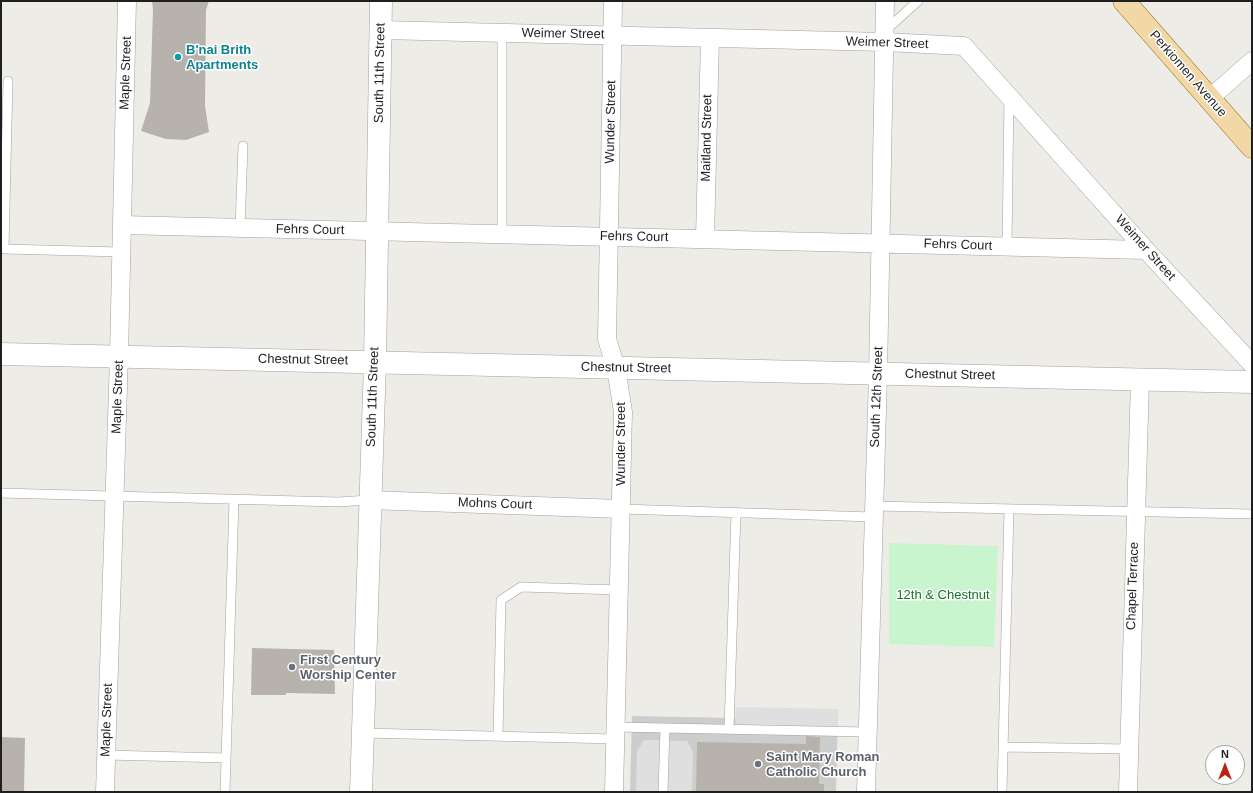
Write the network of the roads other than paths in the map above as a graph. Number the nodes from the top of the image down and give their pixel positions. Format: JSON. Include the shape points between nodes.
{"nodes":[{"id":1,"x":128,"y":1,"type":"edge"},
{"id":2,"x":381,"y":1,"type":"edge"},
{"id":3,"x":613,"y":1,"type":"edge"},
{"id":4,"x":885,"y":1,"type":"edge"},
{"id":5,"x":918,"y":1,"type":"edge"},
{"id":6,"x":1124,"y":1,"type":"edge"},
{"id":7,"x":380,"y":30,"type":"junction"},
{"id":8,"x":502,"y":33,"type":"junction"},
{"id":9,"x":613,"y":36,"type":"junction"},
{"id":10,"x":885,"y":37,"type":"junction"},
{"id":11,"x":710,"y":38,"type":"junction"},
{"id":12,"x":1252,"y":61,"type":"edge"},
{"id":13,"x":8,"y":81,"type":"dead end"},
{"id":14,"x":1009,"y":96,"type":"junction"},
{"id":15,"x":1209,"y":99,"type":"junction"},
{"id":16,"x":243,"y":146,"type":"dead end"},
{"id":17,"x":1252,"y":147,"type":"edge"},
{"id":18,"x":122,"y":225,"type":"junction"},
{"id":19,"x":240,"y":228,"type":"junction"},
{"id":20,"x":376,"y":232,"type":"junction"},
{"id":21,"x":502,"y":234,"type":"junction"},
{"id":22,"x":609,"y":236,"type":"junction"},
{"id":23,"x":705,"y":238,"type":"junction"},
{"id":24,"x":880,"y":242,"type":"junction"},
{"id":25,"x":1007,"y":246,"type":"junction"},
{"id":26,"x":1146,"y":250,"type":"junction"},
{"id":27,"x":121,"y":252,"type":"junction"},
{"id":28,"x":1,"y":354,"type":"edge"},
{"id":29,"x":120,"y":356,"type":"junction"},
{"id":30,"x":374,"y":362,"type":"junction"},
{"id":31,"x":1252,"y":364,"type":"edge"},
{"id":32,"x":616,"y":368,"type":"junction"},
{"id":33,"x":878,"y":374,"type":"junction"},
{"id":34,"x":1140,"y":380,"type":"junction"},
{"id":35,"x":1252,"y":382,"type":"edge"},
{"id":36,"x":1,"y":493,"type":"edge"},
{"id":37,"x":114,"y":496,"type":"junction"},
{"id":38,"x":234,"y":500,"type":"junction"},
{"id":39,"x":369,"y":500,"type":"junction"},
{"id":40,"x":621,"y":509,"type":"junction"},
{"id":41,"x":1009,"y":509,"type":"junction"},
{"id":42,"x":736,"y":512,"type":"junction"},
{"id":43,"x":874,"y":512,"type":"junction"},
{"id":44,"x":1136,"y":512,"type":"junction"},
{"id":45,"x":1252,"y":514,"type":"edge"},
{"id":46,"x":619,"y":590,"type":"junction"},
{"id":47,"x":665,"y":728,"type":"junction"},
{"id":48,"x":729,"y":729,"type":"junction"},
{"id":49,"x":867,"y":732,"type":"junction"},
{"id":50,"x":363,"y":733,"type":"junction"},
{"id":51,"x":615,"y":733,"type":"junction"},
{"id":52,"x":498,"y":736,"type":"junction"},
{"id":53,"x":1003,"y":747,"type":"junction"},
{"id":54,"x":1129,"y":749,"type":"junction"},
{"id":55,"x":106,"y":755,"type":"junction"},
{"id":56,"x":226,"y":758,"type":"junction"},
{"id":57,"x":105,"y":792,"type":"edge"},
{"id":58,"x":225,"y":792,"type":"edge"},
{"id":59,"x":361,"y":792,"type":"edge"},
{"id":60,"x":614,"y":792,"type":"edge"},
{"id":61,"x":663,"y":792,"type":"edge"},
{"id":62,"x":866,"y":792,"type":"edge"},
{"id":63,"x":1002,"y":792,"type":"edge"},
{"id":64,"x":1128,"y":792,"type":"edge"}],
"edges":[{"from":1,"to":18,"type":"street","name":"Maple Street"},
{"from":2,"to":7,"type":"street","name":"South 11th Street"},
{"from":3,"to":9,"type":"street","name":"Wunder Street"},
{"from":4,"to":10,"type":"street","name":"South 12th Street"},
{"from":5,"to":10,"type":"lane"},
{"from":6,"to":15,"type":"main road","name":"Perkiomen Avenue"},
{"from":7,"to":8,"type":"street","name":"Weimer Street"},
{"from":7,"to":20,"type":"street","name":"South 11th Street"},
{"from":8,"to":9,"type":"street","name":"Weimer Street"},
{"from":8,"to":21,"type":"lane"},
{"from":9,"to":11,"type":"street","name":"Weimer Street"},
{"from":9,"to":22,"type":"street","name":"Wunder Street"},
{"from":10,"to":11,"type":"street","name":"Weimer Street"},
{"from":10,"to":14,"type":"street","name":"Weimer Street","via":[[964,46]]},
{"from":10,"to":24,"type":"street","name":"South 12th Street"},
{"from":11,"to":23,"type":"street","name":"Maitland Street"},
{"from":12,"to":15,"type":"street"},
{"from":13,"to":27,"type":"lane","via":[[4,249]]},
{"from":14,"to":25,"type":"lane"},
{"from":14,"to":26,"type":"street","name":"Weimer Street"},
{"from":15,"to":17,"type":"main road","name":"Perkiomen Avenue"},
{"from":16,"to":19,"type":"lane"},
{"from":18,"to":19,"type":"street","name":"Fehrs Court"},
{"from":18,"to":27,"type":"street","name":"Maple Street"},
{"from":19,"to":20,"type":"street","name":"Fehrs Court"},
{"from":20,"to":21,"type":"street","name":"Fehrs Court"},
{"from":20,"to":30,"type":"street","name":"South 11th Street"},
{"from":21,"to":22,"type":"street","name":"Fehrs Court"},
{"from":22,"to":23,"type":"street","name":"Fehrs Court"},
{"from":22,"to":32,"type":"street","name":"Wunder Street","via":[[607,338]]},
{"from":23,"to":24,"type":"street","name":"Fehrs Court"},
{"from":24,"to":25,"type":"street","name":"Fehrs Court"},
{"from":24,"to":33,"type":"street","name":"South 12th Street"},
{"from":25,"to":26,"type":"street","name":"Fehrs Court"},
{"from":26,"to":31,"type":"street","name":"Weimer Street"},
{"from":27,"to":29,"type":"street","name":"Maple Street"},
{"from":28,"to":29,"type":"street","name":"Chestnut Street"},
{"from":29,"to":30,"type":"street","name":"Chestnut Street"},
{"from":29,"to":37,"type":"street","name":"Maple Street"},
{"from":30,"to":32,"type":"street","name":"Chestnut Street"},
{"from":30,"to":39,"type":"street","name":"South 11th Street"},
{"from":32,"to":33,"type":"street","name":"Chestnut Street"},
{"from":32,"to":40,"type":"street","name":"Wunder Street","via":[[623,412]]},
{"from":33,"to":34,"type":"street","name":"Chestnut Street"},
{"from":33,"to":43,"type":"street","name":"South 12th Street"},
{"from":34,"to":35,"type":"street","name":"Chestnut Street"},
{"from":34,"to":44,"type":"street","name":"Chapel Terrace"},
{"from":36,"to":37,"type":"lane"},
{"from":37,"to":38,"type":"lane"},
{"from":37,"to":55,"type":"street","name":"Maple Street"},
{"from":38,"to":39,"type":"lane"},
{"from":38,"to":56,"type":"lane"},
{"from":39,"to":40,"type":"street","name":"Mohns Court"},
{"from":39,"to":50,"type":"street","name":"South 11th Street"},
{"from":40,"to":42,"type":"lane"},
{"from":40,"to":46,"type":"street","name":"Wunder Street"},
{"from":41,"to":43,"type":"lane"},
{"from":41,"to":44,"type":"lane"},
{"from":41,"to":53,"type":"lane"},
{"from":42,"to":43,"type":"lane"},
{"from":42,"to":48,"type":"lane"},
{"from":43,"to":49,"type":"street","name":"South 12th Street"},
{"from":44,"to":45,"type":"lane"},
{"from":44,"to":54,"type":"street","name":"Chapel Terrace"},
{"from":46,"to":51,"type":"street","name":"Wunder Street"},
{"from":46,"to":52,"type":"lane","via":[[521,587],[501,600]]},
{"from":47,"to":48,"type":"lane"},
{"from":47,"to":51,"type":"lane"},
{"from":47,"to":61,"type":"lane"},
{"from":48,"to":49,"type":"lane"},
{"from":49,"to":62,"type":"street","name":"South 12th Street"},
{"from":50,"to":52,"type":"lane"},
{"from":50,"to":59,"type":"street","name":"South 11th Street"},
{"from":51,"to":52,"type":"lane"},
{"from":51,"to":60,"type":"street","name":"Wunder Street"},
{"from":53,"to":54,"type":"lane"},
{"from":53,"to":63,"type":"lane"},
{"from":54,"to":64,"type":"street","name":"Chapel Terrace"},
{"from":55,"to":56,"type":"lane"},
{"from":55,"to":57,"type":"street","name":"Maple Street"},
{"from":56,"to":58,"type":"lane"}]}
